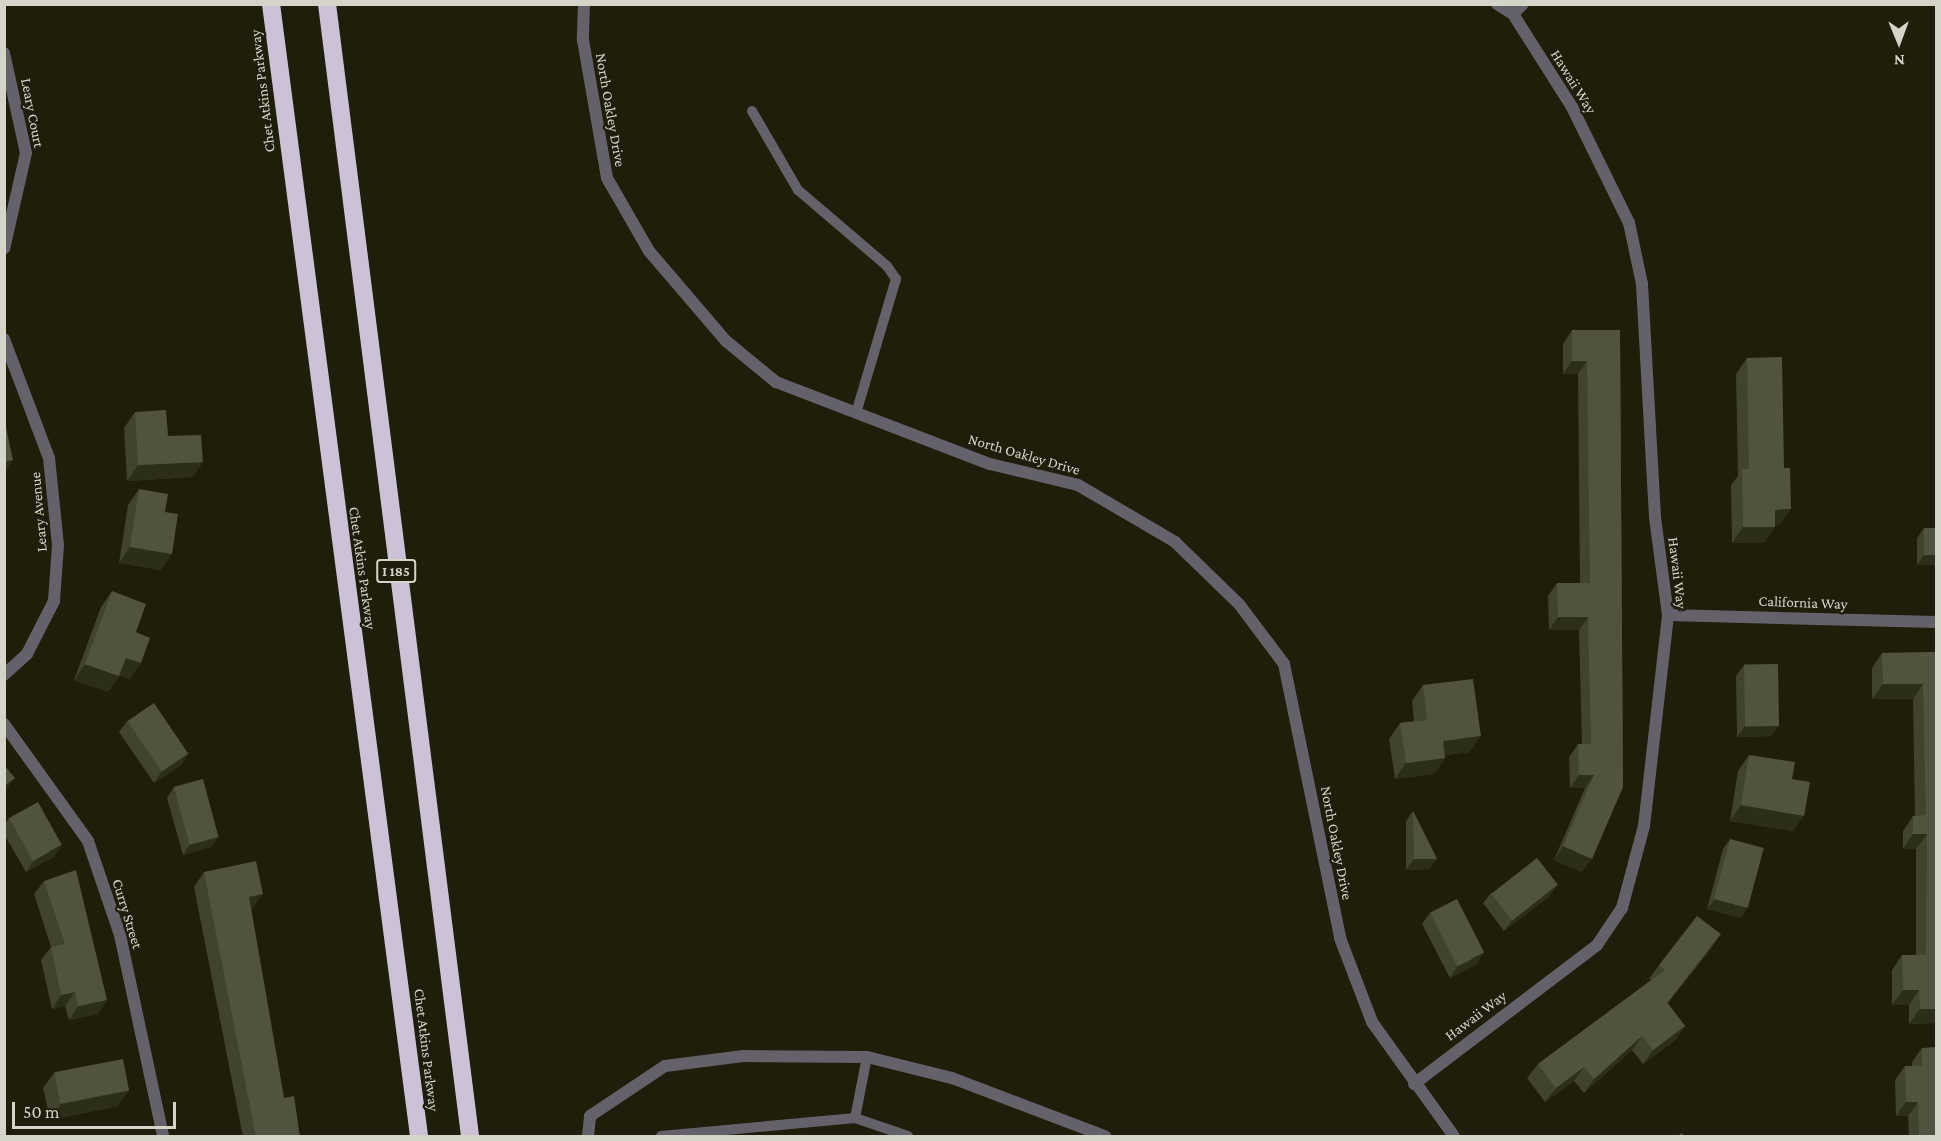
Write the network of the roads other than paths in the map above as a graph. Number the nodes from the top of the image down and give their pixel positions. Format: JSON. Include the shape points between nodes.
{"nodes":[{"id":1,"x":271,"y":4,"type":"edge"},
{"id":2,"x":327,"y":4,"type":"edge"},
{"id":3,"x":584,"y":4,"type":"edge"},
{"id":4,"x":1497,"y":4,"type":"edge"},
{"id":5,"x":1523,"y":4,"type":"edge"},
{"id":6,"x":1513,"y":14,"type":"junction"},
{"id":7,"x":4,"y":53,"type":"edge"},
{"id":8,"x":752,"y":111,"type":"dead end"},
{"id":9,"x":4,"y":249,"type":"edge"},
{"id":10,"x":4,"y":339,"type":"edge"},
{"id":11,"x":856,"y":413,"type":"junction"},
{"id":12,"x":1668,"y":615,"type":"junction"},
{"id":13,"x":1936,"y":622,"type":"edge"},
{"id":14,"x":4,"y":675,"type":"edge"},
{"id":15,"x":4,"y":724,"type":"edge"},
{"id":16,"x":867,"y":1057,"type":"junction"},
{"id":17,"x":1414,"y":1084,"type":"junction"},
{"id":18,"x":855,"y":1118,"type":"junction"},
{"id":19,"x":163,"y":1137,"type":"edge"},
{"id":20,"x":419,"y":1137,"type":"edge"},
{"id":21,"x":470,"y":1137,"type":"edge"},
{"id":22,"x":588,"y":1137,"type":"edge"},
{"id":23,"x":661,"y":1137,"type":"edge"},
{"id":24,"x":908,"y":1137,"type":"edge"},
{"id":25,"x":1105,"y":1137,"type":"edge"},
{"id":26,"x":1454,"y":1137,"type":"edge"}],
"edges":[{"from":1,"to":20,"type":"highway","name":"Chet Atkins Parkway"},
{"from":2,"to":21,"type":"highway","number":"I 185"},
{"from":3,"to":11,"type":"street","name":"North Oakley Drive","via":[[584,40],[607,178],[649,251],[726,341],[776,382]]},
{"from":4,"to":6,"type":"street","name":"Hawaii Way"},
{"from":5,"to":6,"type":"street"},
{"from":6,"to":12,"type":"street","name":"Hawaii Way","via":[[1611,177],[1629,223],[1641,284],[1655,517]]},
{"from":7,"to":9,"type":"street","name":"Leary Court","via":[[26,153]]},
{"from":8,"to":11,"type":"lane","via":[[798,190],[887,266],[896,279]]},
{"from":10,"to":14,"type":"street","name":"Leary Avenue","via":[[49,458],[58,545],[54,601],[27,654]]},
{"from":11,"to":17,"type":"street","name":"North Oakley Drive","via":[[990,464],[1078,485],[1175,542],[1239,604],[1284,664],[1340,939],[1372,1022]]},
{"from":12,"to":13,"type":"street","name":"California Way"},
{"from":12,"to":17,"type":"street","name":"Hawaii Way","via":[[1644,826],[1622,909],[1597,945]]},
{"from":15,"to":19,"type":"street","name":"Curry Street","via":[[88,841],[120,935]]},
{"from":16,"to":18,"type":"lane"},
{"from":16,"to":22,"type":"street","via":[[743,1056],[665,1065],[590,1116]]},
{"from":16,"to":25,"type":"street","via":[[952,1078]]},
{"from":17,"to":26,"type":"street","name":"North Oakley Drive"},
{"from":18,"to":23,"type":"lane"},
{"from":18,"to":24,"type":"lane"}]}
